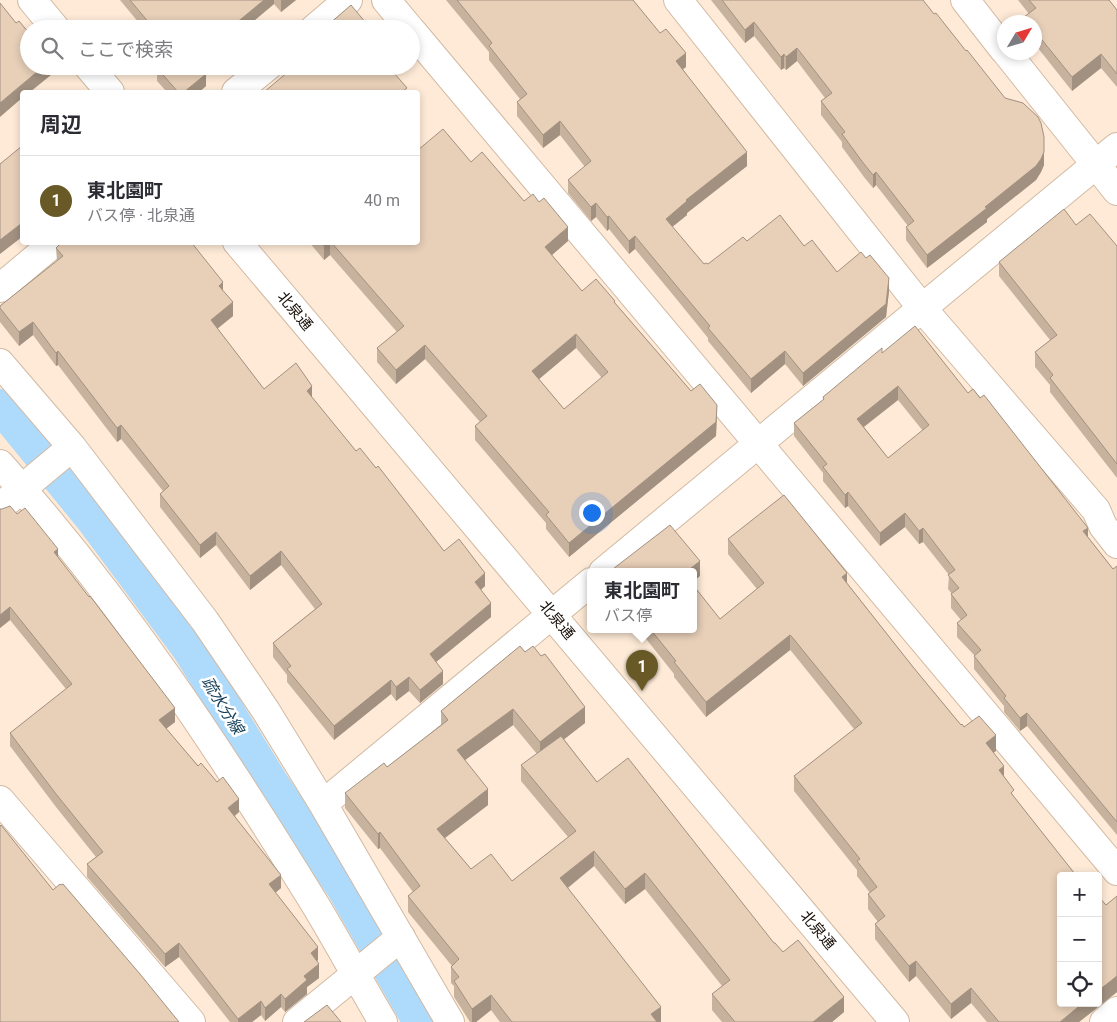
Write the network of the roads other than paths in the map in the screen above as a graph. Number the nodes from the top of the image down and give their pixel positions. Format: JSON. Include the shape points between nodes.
{"nodes":[{"id":1,"x":32,"y":0,"type":"edge"},
{"id":2,"x":348,"y":0,"type":"edge"},
{"id":3,"x":386,"y":0,"type":"edge"},
{"id":4,"x":678,"y":0,"type":"edge"},
{"id":5,"x":964,"y":0,"type":"edge"},
{"id":6,"x":49,"y":20,"type":"edge"},
{"id":7,"x":325,"y":20,"type":"edge"},
{"id":8,"x":403,"y":20,"type":"edge"},
{"id":9,"x":420,"y":40,"type":"edge"},
{"id":10,"x":997,"y":40,"type":"edge"},
{"id":11,"x":1013,"y":60,"type":"edge"},
{"id":12,"x":96,"y":75,"type":"edge"},
{"id":13,"x":257,"y":75,"type":"edge"},
{"id":14,"x":108,"y":90,"type":"edge"},
{"id":15,"x":238,"y":90,"type":"edge"},
{"id":16,"x":1117,"y":147,"type":"edge"},
{"id":17,"x":1096,"y":164,"type":"junction"},
{"id":18,"x":1117,"y":191,"type":"edge"},
{"id":19,"x":51,"y":245,"type":"edge"},
{"id":20,"x":240,"y":245,"type":"edge"},
{"id":21,"x":0,"y":288,"type":"edge"},
{"id":22,"x":922,"y":308,"type":"junction"},
{"id":23,"x":0,"y":363,"type":"edge"},
{"id":24,"x":759,"y":444,"type":"junction"},
{"id":25,"x":72,"y":447,"type":"junction"},
{"id":26,"x":0,"y":464,"type":"edge"},
{"id":27,"x":22,"y":488,"type":"junction"},
{"id":28,"x":0,"y":507,"type":"edge"},
{"id":29,"x":1117,"y":544,"type":"edge"},
{"id":30,"x":608,"y":568,"type":"edge"},
{"id":31,"x":587,"y":585,"type":"edge"},
{"id":32,"x":552,"y":614,"type":"junction"},
{"id":33,"x":0,"y":800,"type":"edge"},
{"id":34,"x":323,"y":804,"type":"junction"},
{"id":35,"x":1117,"y":871,"type":"edge"},
{"id":36,"x":401,"y":937,"type":"junction"},
{"id":37,"x":354,"y":974,"type":"junction"},
{"id":38,"x":1117,"y":1011,"type":"edge"},
{"id":39,"x":191,"y":1022,"type":"edge"},
{"id":40,"x":297,"y":1022,"type":"edge"},
{"id":41,"x":383,"y":1022,"type":"edge"},
{"id":42,"x":450,"y":1022,"type":"edge"},
{"id":43,"x":895,"y":1022,"type":"edge"},
{"id":44,"x":1104,"y":1022,"type":"edge"}],
"edges":[{"from":1,"to":6,"type":"street"},
{"from":2,"to":7,"type":"street"},
{"from":3,"to":8,"type":"street"},
{"from":4,"to":22,"type":"street"},
{"from":5,"to":10,"type":"street"},
{"from":9,"to":24,"type":"street"},
{"from":11,"to":17,"type":"street"},
{"from":12,"to":14,"type":"street"},
{"from":13,"to":15,"type":"street"},
{"from":16,"to":17,"type":"street"},
{"from":17,"to":18,"type":"street"},
{"from":17,"to":22,"type":"street"},
{"from":19,"to":21,"type":"street"},
{"from":20,"to":32,"type":"street","name":"北泉通"},
{"from":22,"to":24,"type":"street"},
{"from":22,"to":29,"type":"street","via":[[1096,510]]},
{"from":23,"to":25,"type":"street"},
{"from":24,"to":30,"type":"street"},
{"from":24,"to":35,"type":"street"},
{"from":25,"to":27,"type":"street"},
{"from":25,"to":34,"type":"street","via":[[205,621]]},
{"from":26,"to":27,"type":"street"},
{"from":27,"to":28,"type":"street"},
{"from":27,"to":37,"type":"street","via":[[102,585],[194,715],[313,902]]},
{"from":31,"to":32,"type":"street"},
{"from":32,"to":34,"type":"street"},
{"from":32,"to":43,"type":"street","name":"北泉通"},
{"from":33,"to":39,"type":"street"},
{"from":34,"to":36,"type":"street"},
{"from":36,"to":37,"type":"street"},
{"from":36,"to":42,"type":"street"},
{"from":37,"to":40,"type":"street"},
{"from":37,"to":41,"type":"street"},
{"from":38,"to":44,"type":"street"}]}
